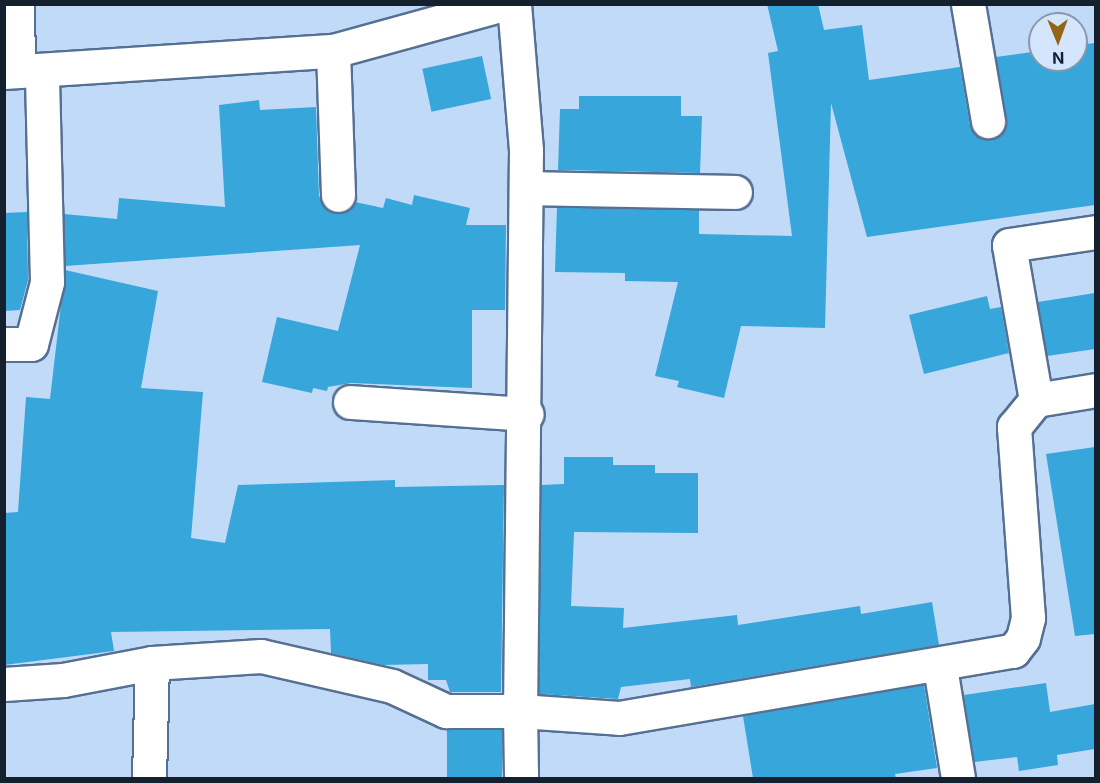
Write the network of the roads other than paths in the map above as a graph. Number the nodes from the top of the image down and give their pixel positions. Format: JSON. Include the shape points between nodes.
{"nodes":[{"id":1,"x":17,"y":4,"type":"edge"},
{"id":2,"x":504,"y":4,"type":"edge"},
{"id":3,"x":514,"y":4,"type":"edge"},
{"id":4,"x":968,"y":4,"type":"edge"},
{"id":5,"x":333,"y":51,"type":"junction"},
{"id":6,"x":22,"y":72,"type":"edge"},
{"id":7,"x":988,"y":121,"type":"dead end"},
{"id":8,"x":526,"y":188,"type":"junction"},
{"id":9,"x":735,"y":192,"type":"dead end"},
{"id":10,"x":338,"y":195,"type":"dead end"},
{"id":11,"x":1095,"y":232,"type":"edge"},
{"id":12,"x":4,"y":344,"type":"edge"},
{"id":13,"x":1095,"y":390,"type":"edge"},
{"id":14,"x":1036,"y":400,"type":"junction"},
{"id":15,"x":350,"y":402,"type":"dead end"},
{"id":16,"x":527,"y":414,"type":"junction"},
{"id":17,"x":152,"y":663,"type":"junction"},
{"id":18,"x":940,"y":667,"type":"junction"},
{"id":19,"x":4,"y":684,"type":"edge"},
{"id":20,"x":520,"y":711,"type":"junction"},
{"id":21,"x":149,"y":778,"type":"edge"},
{"id":22,"x":521,"y":778,"type":"edge"},
{"id":23,"x":958,"y":778,"type":"edge"}],
"edges":[{"from":1,"to":6,"type":"street"},
{"from":2,"to":5,"type":"street"},
{"from":3,"to":8,"type":"street"},
{"from":4,"to":7,"type":"street"},
{"from":5,"to":6,"type":"street"},
{"from":5,"to":10,"type":"street"},
{"from":6,"to":12,"type":"street","via":[[47,282],[31,345]]},
{"from":8,"to":9,"type":"street"},
{"from":8,"to":16,"type":"street"},
{"from":11,"to":14,"type":"street","via":[[1009,245]]},
{"from":13,"to":14,"type":"street"},
{"from":14,"to":18,"type":"street","via":[[1014,428],[1028,618],[1023,638],[1013,651]]},
{"from":15,"to":16,"type":"street"},
{"from":16,"to":20,"type":"street"},
{"from":17,"to":19,"type":"street","via":[[63,680]]},
{"from":17,"to":20,"type":"street","via":[[261,656],[392,686],[446,711]]},
{"from":17,"to":21,"type":"street"},
{"from":18,"to":20,"type":"street","via":[[619,718]]},
{"from":18,"to":23,"type":"street"},
{"from":20,"to":22,"type":"street"}]}
